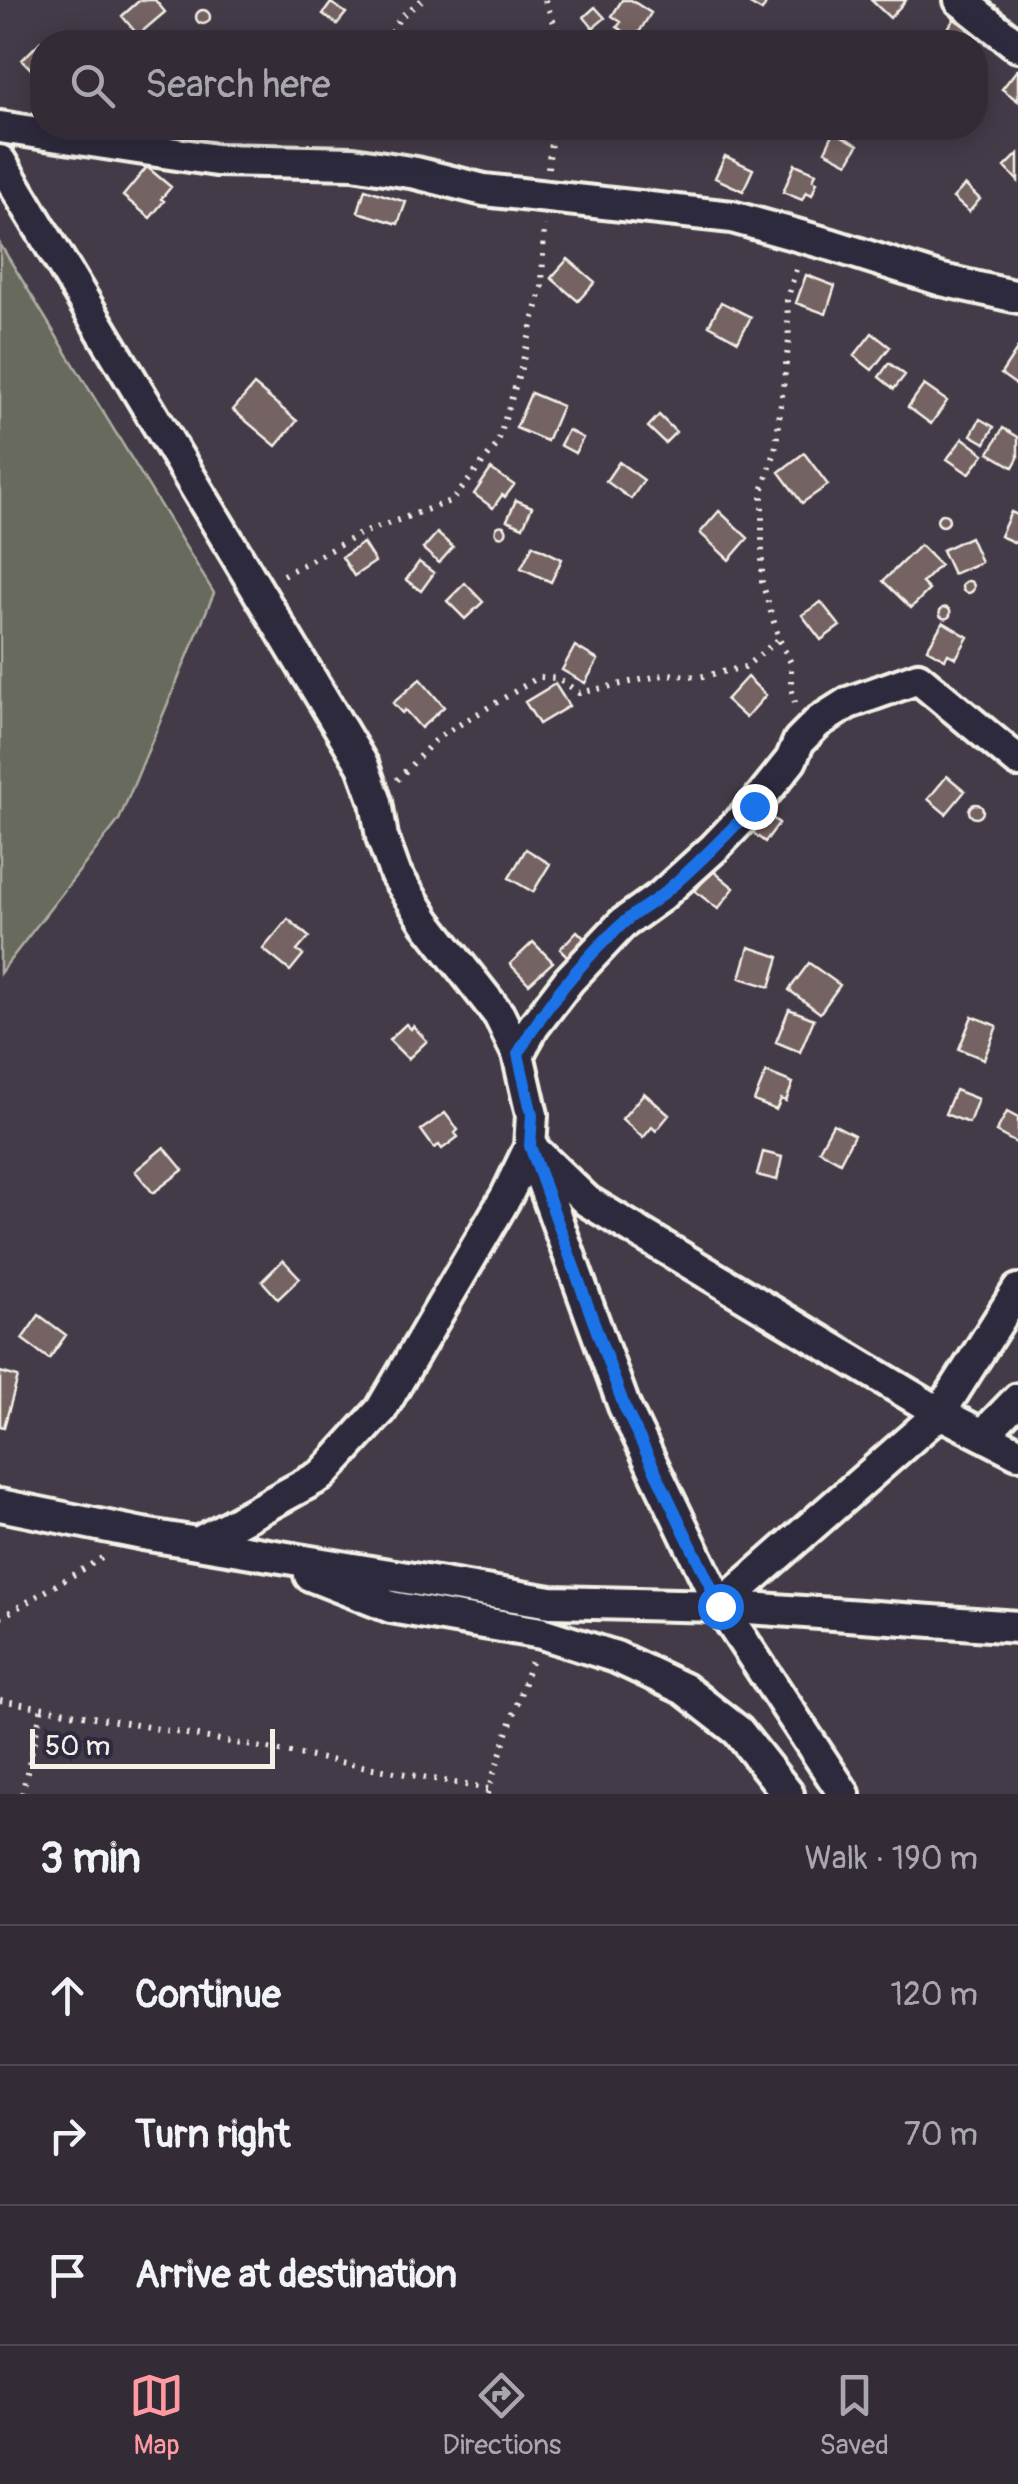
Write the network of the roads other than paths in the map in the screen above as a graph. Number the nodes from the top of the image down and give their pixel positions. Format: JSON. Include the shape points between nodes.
{"nodes":[{"id":1,"x":960,"y":0,"type":"edge"},
{"id":2,"x":1018,"y":46,"type":"edge"},
{"id":3,"x":0,"y":127,"type":"edge"},
{"id":4,"x":30,"y":132,"type":"edge"},
{"id":5,"x":85,"y":140,"type":"edge"},
{"id":6,"x":0,"y":162,"type":"edge"},
{"id":7,"x":1018,"y":297,"type":"edge"},
{"id":8,"x":1018,"y":760,"type":"edge"},
{"id":9,"x":518,"y":1054,"type":"junction"},
{"id":10,"x":530,"y":1146,"type":"junction"},
{"id":11,"x":1018,"y":1290,"type":"edge"},
{"id":12,"x":1018,"y":1399,"type":"edge"},
{"id":13,"x":940,"y":1413,"type":"junction"},
{"id":14,"x":1018,"y":1422,"type":"edge"},
{"id":15,"x":983,"y":1434,"type":"junction"},
{"id":16,"x":1018,"y":1453,"type":"edge"},
{"id":17,"x":0,"y":1505,"type":"edge"},
{"id":18,"x":198,"y":1543,"type":"junction"},
{"id":19,"x":252,"y":1552,"type":"junction"},
{"id":20,"x":720,"y":1606,"type":"junction"},
{"id":21,"x":1018,"y":1627,"type":"edge"},
{"id":22,"x":788,"y":1794,"type":"edge"},
{"id":23,"x":844,"y":1794,"type":"edge"}],
"edges":[{"from":1,"to":2,"type":"street"},
{"from":3,"to":4,"type":"street"},
{"from":5,"to":7,"type":"street","via":[[216,160],[353,163],[484,190],[732,217]]},
{"from":6,"to":9,"type":"street","via":[[363,766],[395,873],[499,1015]]},
{"from":8,"to":9,"type":"street","via":[[918,678],[848,703],[799,741],[727,834],[622,924],[569,980]]},
{"from":9,"to":10,"type":"street","via":[[532,1115]]},
{"from":10,"to":13,"type":"street","via":[[587,1202]]},
{"from":10,"to":18,"type":"street","via":[[381,1410],[322,1475]]},
{"from":10,"to":20,"type":"street","via":[[624,1406]]},
{"from":11,"to":13,"type":"street"},
{"from":12,"to":15,"type":"street"},
{"from":13,"to":15,"type":"street"},
{"from":13,"to":20,"type":"street"},
{"from":14,"to":15,"type":"street"},
{"from":15,"to":16,"type":"street"},
{"from":17,"to":18,"type":"street"},
{"from":18,"to":19,"type":"street"},
{"from":19,"to":20,"type":"street","via":[[551,1602]]},
{"from":19,"to":22,"type":"street","via":[[391,1608],[541,1633],[616,1657],[684,1689],[738,1731]]},
{"from":20,"to":21,"type":"street"},
{"from":20,"to":23,"type":"street"}]}
